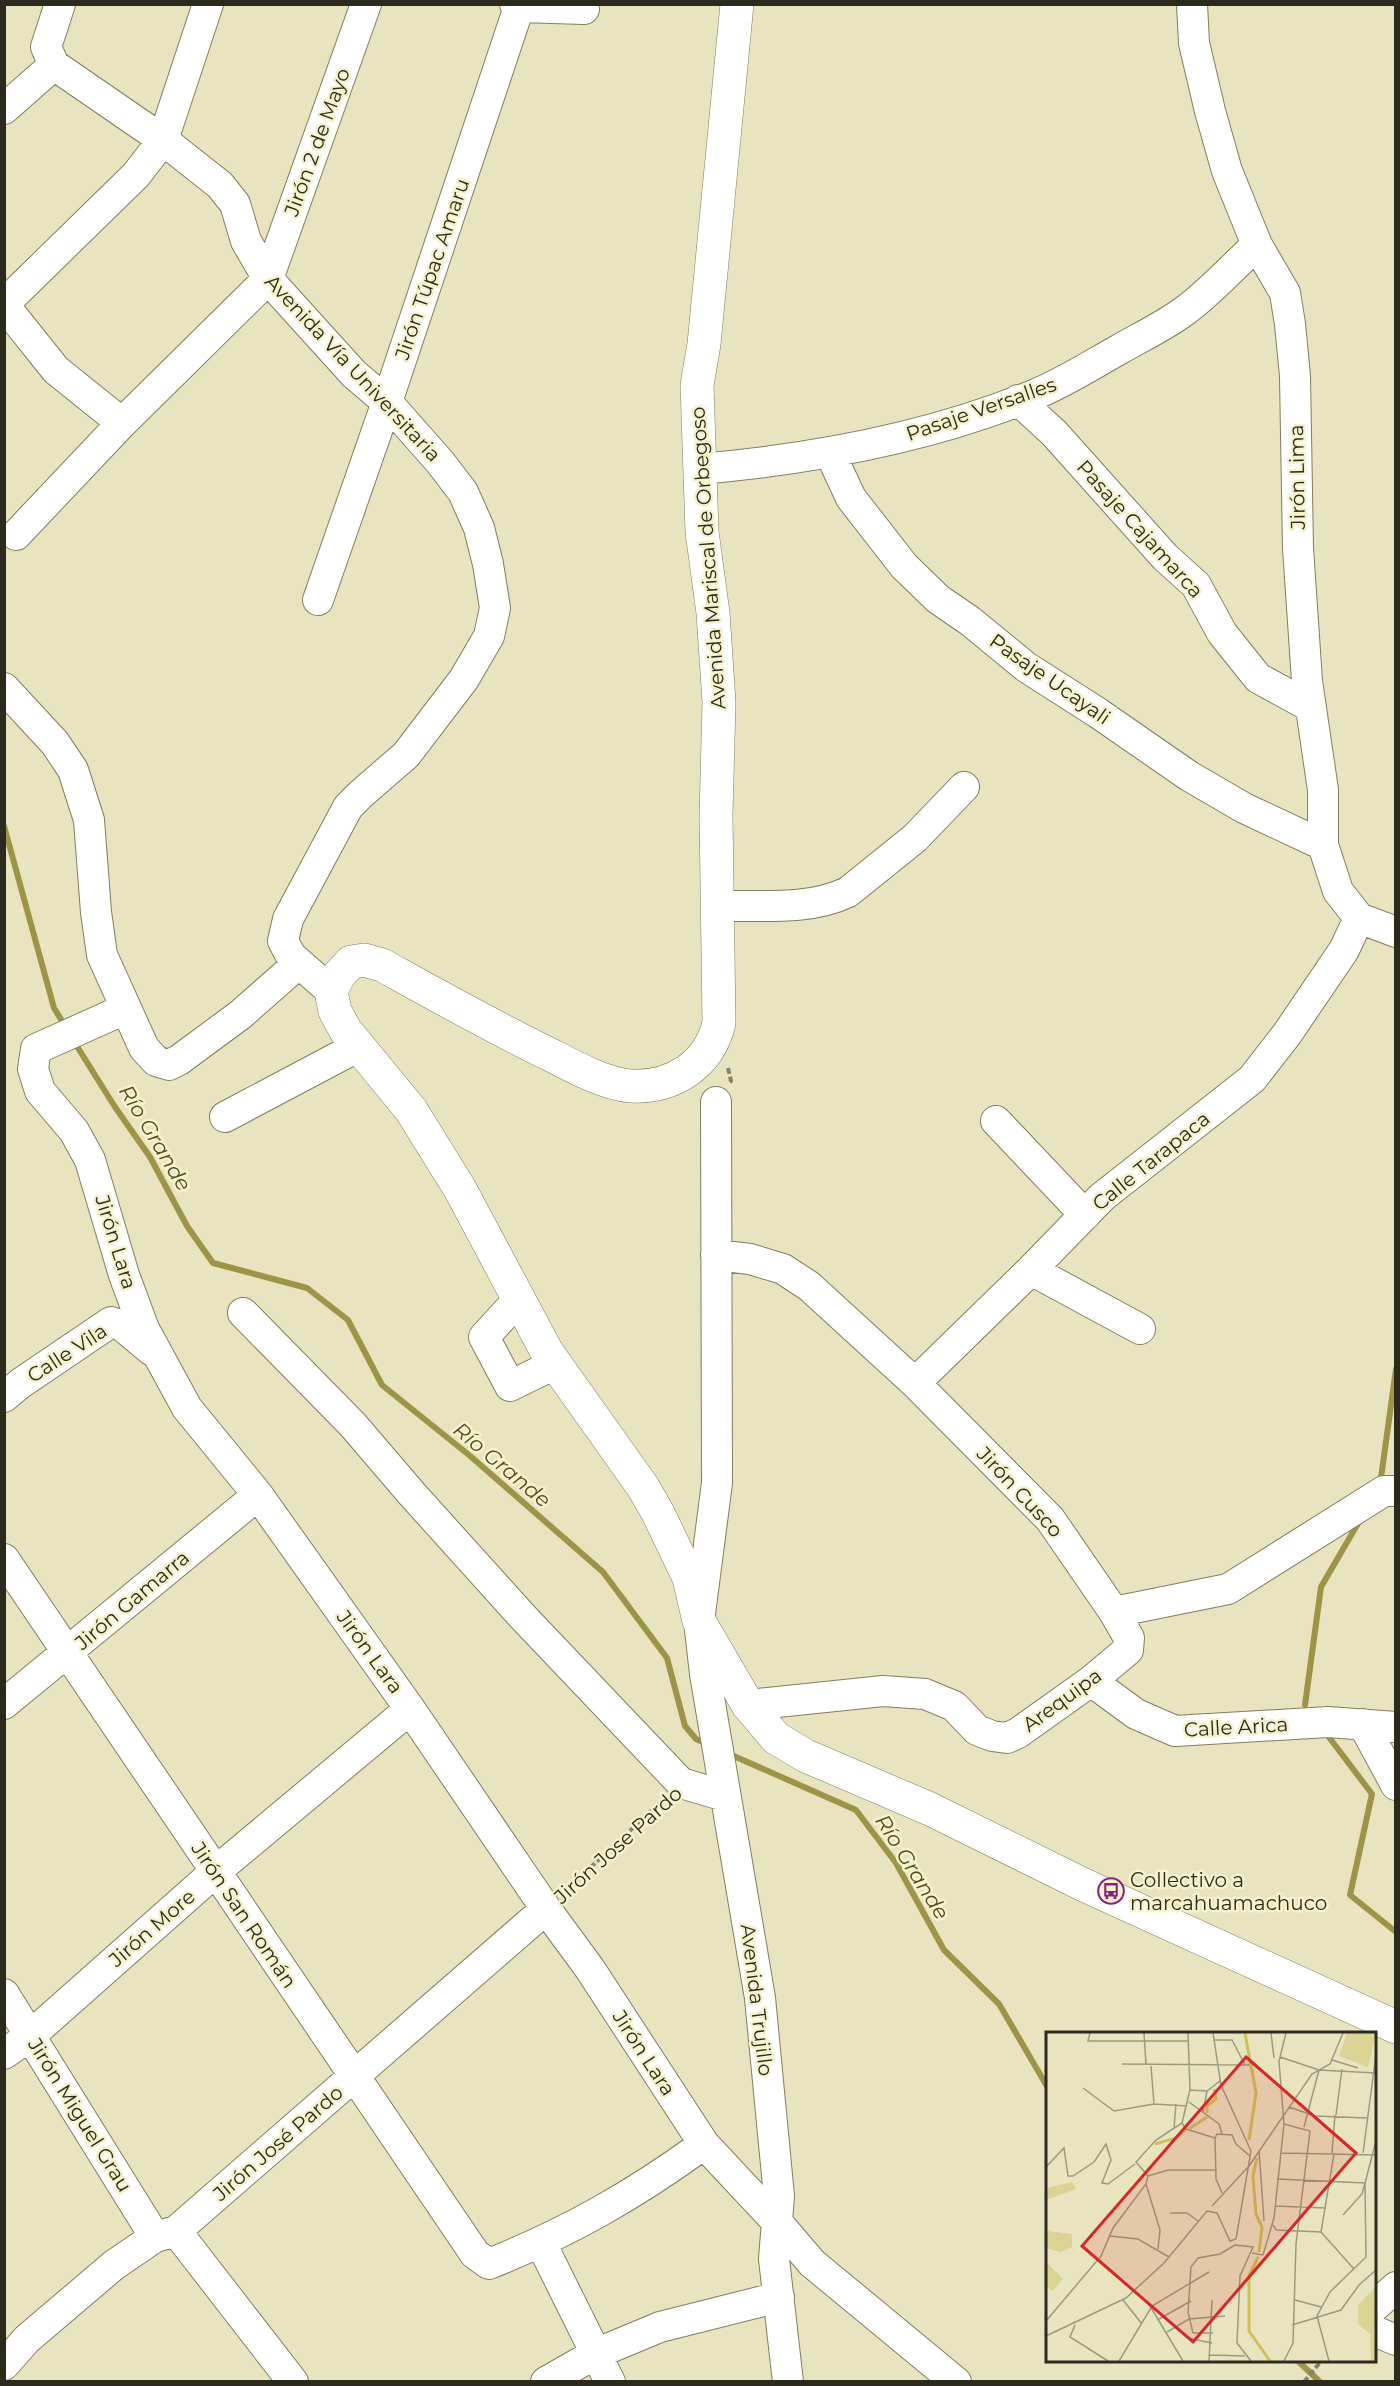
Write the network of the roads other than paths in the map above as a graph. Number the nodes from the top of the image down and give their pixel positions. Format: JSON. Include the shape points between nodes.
{"nodes":[{"id":1,"x":60,"y":4,"type":"edge"},
{"id":2,"x":208,"y":4,"type":"edge"},
{"id":3,"x":366,"y":4,"type":"edge"},
{"id":4,"x":737,"y":4,"type":"edge"},
{"id":5,"x":1192,"y":4,"type":"edge"},
{"id":6,"x":518,"y":5,"type":"edge"},
{"id":7,"x":584,"y":9,"type":"dead end"},
{"id":8,"x":54,"y":65,"type":"junction"},
{"id":9,"x":4,"y":109,"type":"edge"},
{"id":10,"x":163,"y":140,"type":"junction"},
{"id":11,"x":1257,"y":245,"type":"junction"},
{"id":12,"x":268,"y":279,"type":"junction"},
{"id":13,"x":4,"y":305,"type":"edge"},
{"id":14,"x":1018,"y":400,"type":"junction"},
{"id":15,"x":387,"y":402,"type":"junction"},
{"id":16,"x":122,"y":423,"type":"junction"},
{"id":17,"x":830,"y":453,"type":"junction"},
{"id":18,"x":700,"y":469,"type":"junction"},
{"id":19,"x":16,"y":535,"type":"dead end"},
{"id":20,"x":318,"y":600,"type":"dead end"},
{"id":21,"x":4,"y":688,"type":"edge"},
{"id":22,"x":1311,"y":707,"type":"junction"},
{"id":23,"x":964,"y":788,"type":"dead end"},
{"id":24,"x":1323,"y":845,"type":"junction"},
{"id":25,"x":717,"y":906,"type":"junction"},
{"id":26,"x":1359,"y":918,"type":"junction"},
{"id":27,"x":1395,"y":932,"type":"edge"},
{"id":28,"x":299,"y":963,"type":"junction"},
{"id":29,"x":331,"y":991,"type":"junction"},
{"id":30,"x":118,"y":1012,"type":"junction"},
{"id":31,"x":359,"y":1046,"type":"junction"},
{"id":32,"x":716,"y":1102,"type":"dead end"},
{"id":33,"x":225,"y":1118,"type":"dead end"},
{"id":34,"x":996,"y":1121,"type":"dead end"},
{"id":35,"x":1084,"y":1215,"type":"junction"},
{"id":36,"x":716,"y":1255,"type":"junction"},
{"id":37,"x":1031,"y":1270,"type":"junction"},
{"id":38,"x":519,"y":1299,"type":"junction"},
{"id":39,"x":243,"y":1313,"type":"dead end"},
{"id":40,"x":1140,"y":1329,"type":"dead end"},
{"id":41,"x":158,"y":1356,"type":"junction"},
{"id":42,"x":555,"y":1364,"type":"junction"},
{"id":43,"x":915,"y":1383,"type":"junction"},
{"id":44,"x":4,"y":1397,"type":"edge"},
{"id":45,"x":1395,"y":1491,"type":"edge"},
{"id":46,"x":258,"y":1496,"type":"junction"},
{"id":47,"x":4,"y":1559,"type":"edge"},
{"id":48,"x":1113,"y":1612,"type":"junction"},
{"id":49,"x":699,"y":1621,"type":"junction"},
{"id":50,"x":68,"y":1653,"type":"junction"},
{"id":51,"x":1090,"y":1681,"type":"junction"},
{"id":52,"x":4,"y":1704,"type":"edge"},
{"id":53,"x":748,"y":1705,"type":"junction"},
{"id":54,"x":410,"y":1709,"type":"junction"},
{"id":55,"x":1363,"y":1724,"type":"junction"},
{"id":56,"x":1395,"y":1727,"type":"edge"},
{"id":57,"x":1395,"y":1785,"type":"edge"},
{"id":58,"x":724,"y":1791,"type":"junction"},
{"id":59,"x":215,"y":1872,"type":"junction"},
{"id":60,"x":546,"y":1909,"type":"junction"},
{"id":61,"x":4,"y":1994,"type":"edge"},
{"id":62,"x":1395,"y":2027,"type":"edge"},
{"id":63,"x":31,"y":2034,"type":"junction"},
{"id":64,"x":4,"y":2054,"type":"edge"},
{"id":65,"x":353,"y":2077,"type":"junction"},
{"id":66,"x":704,"y":2144,"type":"junction"},
{"id":67,"x":777,"y":2222,"type":"junction"},
{"id":68,"x":165,"y":2234,"type":"junction"},
{"id":69,"x":541,"y":2243,"type":"junction"},
{"id":70,"x":1395,"y":2287,"type":"edge"},
{"id":71,"x":779,"y":2297,"type":"junction"},
{"id":72,"x":1376,"y":2305,"type":"edge"},
{"id":73,"x":1376,"y":2332,"type":"edge"},
{"id":74,"x":1395,"y":2340,"type":"edge"},
{"id":75,"x":595,"y":2354,"type":"junction"},
{"id":76,"x":4,"y":2365,"type":"edge"},
{"id":77,"x":293,"y":2382,"type":"edge"},
{"id":78,"x":546,"y":2382,"type":"edge"},
{"id":79,"x":610,"y":2382,"type":"edge"},
{"id":80,"x":788,"y":2382,"type":"edge"},
{"id":81,"x":957,"y":2382,"type":"edge"}],
"edges":[{"from":1,"to":8,"type":"street","via":[[46,47]]},
{"from":2,"to":10,"type":"street"},
{"from":3,"to":12,"type":"street","name":"Jirón 2 de Mayo"},
{"from":4,"to":18,"type":"highway","name":"Avenida Mariscal de Orbegoso","via":[[698,385]]},
{"from":5,"to":11,"type":"street","name":"Jirón Lima","via":[[1194,43],[1210,111],[1227,171]]},
{"from":6,"to":7,"type":"street"},
{"from":6,"to":15,"type":"street","name":"Jirón Túpac Amaru"},
{"from":8,"to":9,"type":"street"},
{"from":8,"to":10,"type":"street","name":"Avenida Vía Universitaria"},
{"from":10,"to":12,"type":"street","name":"Avenida Vía Universitaria","via":[[220,185],[235,204],[246,242]]},
{"from":10,"to":13,"type":"street","via":[[136,175]]},
{"from":11,"to":14,"type":"street","name":"Pasaje Versalles","via":[[1181,314],[1068,378]]},
{"from":11,"to":22,"type":"street","name":"Jirón Lima","via":[[1285,293],[1290,324],[1295,376],[1298,548]]},
{"from":12,"to":15,"type":"street","name":"Avenida Vía Universitaria","via":[[354,374]]},
{"from":12,"to":16,"type":"street"},
{"from":13,"to":16,"type":"street","via":[[56,370]]},
{"from":14,"to":17,"type":"street","name":"Pasaje Versalles","via":[[924,432]]},
{"from":14,"to":22,"type":"street","name":"Pasaje Cajamarca","via":[[1054,433],[1165,557],[1196,585],[1222,633],[1258,678]]},
{"from":15,"to":20,"type":"street","name":"Jirón Túpac Amaru"},
{"from":15,"to":28,"type":"street","name":"Avenida Vía Universitaria","via":[[463,492],[479,528],[495,608],[489,636],[464,679],[406,754],[348,807],[326,846],[288,919],[283,941]]},
{"from":16,"to":19,"type":"street"},
{"from":17,"to":18,"type":"street","name":"Pasaje Versalles"},
{"from":17,"to":24,"type":"street","name":"Pasaje Ucayali","via":[[851,498],[904,566],[938,599],[1026,667],[1189,776],[1244,808]]},
{"from":18,"to":25,"type":"highway","name":"Avenida Mariscal de Orbegoso","via":[[702,532],[719,702]]},
{"from":21,"to":30,"type":"street","via":[[55,743],[73,770],[89,820],[102,955]]},
{"from":22,"to":24,"type":"street","name":"Jirón Lima","via":[[1323,790]]},
{"from":23,"to":25,"type":"street","via":[[915,838],[848,892],[811,903]]},
{"from":24,"to":26,"type":"street","name":"Jirón Lima","via":[[1338,891]]},
{"from":25,"to":29,"type":"highway","name":"Avenida Mariscal de Orbegoso","via":[[719,1023],[715,1040],[691,1068],[656,1085],[629,1087],[588,1074],[382,964],[351,962]]},
{"from":26,"to":27,"type":"street"},
{"from":26,"to":35,"type":"street","name":"Calle Tarapaca","via":[[1344,950],[1252,1079]]},
{"from":28,"to":29,"type":"street","name":"Avenida Vía Universitaria"},
{"from":28,"to":30,"type":"street","via":[[240,1015],[169,1065],[156,1061]]},
{"from":29,"to":31,"type":"highway","via":[[335,1011]]},
{"from":30,"to":41,"type":"street","name":"Jirón Lara","via":[[36,1049],[33,1070],[40,1091],[74,1131],[90,1160],[124,1275]]},
{"from":31,"to":33,"type":"street"},
{"from":31,"to":38,"type":"highway","via":[[411,1110],[460,1189]]},
{"from":32,"to":36,"type":"street","name":"Avenida Trujillo"},
{"from":34,"to":35,"type":"street"},
{"from":35,"to":37,"type":"street","name":"Calle Tarapaca"},
{"from":36,"to":43,"type":"street","name":"Jirón Cusco","via":[[750,1259],[783,1269],[809,1286]]},
{"from":36,"to":49,"type":"street","name":"Avenida Trujillo","via":[[717,1484]]},
{"from":37,"to":40,"type":"street"},
{"from":37,"to":43,"type":"street","name":"Calle Tarapaca"},
{"from":38,"to":42,"type":"highway"},
{"from":38,"to":42,"type":"street","via":[[484,1337],[510,1386]]},
{"from":39,"to":58,"type":"street","name":"Jirón Jose Pardo","via":[[353,1425],[523,1617],[681,1784]]},
{"from":41,"to":44,"type":"street","name":"Calle Vila","via":[[121,1324],[111,1322]]},
{"from":41,"to":46,"type":"street","name":"Jirón Lara","via":[[187,1408]]},
{"from":42,"to":49,"type":"highway","via":[[658,1513],[688,1578]]},
{"from":43,"to":48,"type":"street","name":"Jirón Cusco","via":[[1050,1519]]},
{"from":45,"to":48,"type":"street","via":[[1384,1491],[1228,1589]]},
{"from":46,"to":50,"type":"street","name":"Jirón Gamarra"},
{"from":46,"to":54,"type":"street","name":"Jirón Lara"},
{"from":47,"to":50,"type":"street","name":"Jirón San Román"},
{"from":48,"to":51,"type":"street","name":"Arequipa","via":[[1129,1638],[1128,1650]]},
{"from":49,"to":53,"type":"highway"},
{"from":49,"to":58,"type":"street","name":"Avenida Trujillo"},
{"from":50,"to":52,"type":"street","name":"Jirón Gamarra"},
{"from":50,"to":59,"type":"street","name":"Jirón San Román"},
{"from":51,"to":53,"type":"street","name":"Arequipa","via":[[1007,1738],[977,1730],[954,1706],[925,1694],[883,1691]]},
{"from":51,"to":55,"type":"street","name":"Calle Arica","via":[[1136,1714],[1175,1731],[1328,1722]]},
{"from":53,"to":62,"type":"highway","via":[[776,1738],[806,1756],[930,1809],[1084,1885]]},
{"from":54,"to":59,"type":"street","name":"Jirón More"},
{"from":54,"to":60,"type":"street","name":"Jirón Lara"},
{"from":55,"to":56,"type":"street","name":"Calle Arica"},
{"from":55,"to":57,"type":"street"},
{"from":58,"to":67,"type":"street","name":"Avenida Trujillo","via":[[760,1998],[779,2196]]},
{"from":59,"to":63,"type":"street","name":"Jirón More"},
{"from":59,"to":65,"type":"street","name":"Jirón San Román"},
{"from":60,"to":65,"type":"street","name":"Jirón José Pardo"},
{"from":60,"to":66,"type":"street","name":"Jirón Lara","via":[[590,1968]]},
{"from":61,"to":63,"type":"street","name":"Jirón Miguel Grau"},
{"from":63,"to":64,"type":"street","name":"Jirón More"},
{"from":63,"to":68,"type":"street","name":"Jirón Miguel Grau"},
{"from":65,"to":68,"type":"street","name":"Jirón José Pardo"},
{"from":65,"to":69,"type":"street","name":"Jirón San Román","via":[[475,2254],[489,2264]]},
{"from":66,"to":67,"type":"street","name":"Jirón Lara"},
{"from":66,"to":69,"type":"street","via":[[598,2214]]},
{"from":67,"to":71,"type":"street","name":"Avenida Trujillo","via":[[774,2259]]},
{"from":67,"to":81,"type":"street","name":"Jirón Lara","via":[[812,2263]]},
{"from":68,"to":76,"type":"street","name":"Jirón José Pardo","via":[[114,2265],[27,2339]]},
{"from":68,"to":77,"type":"street","name":"Jirón Miguel Grau"},
{"from":69,"to":75,"type":"street"},
{"from":70,"to":72,"type":"street"},
{"from":71,"to":75,"type":"street","via":[[660,2327]]},
{"from":71,"to":80,"type":"street","name":"Avenida Trujillo"},
{"from":73,"to":74,"type":"street"},
{"from":75,"to":78,"type":"street"},
{"from":75,"to":79,"type":"street"}]}
